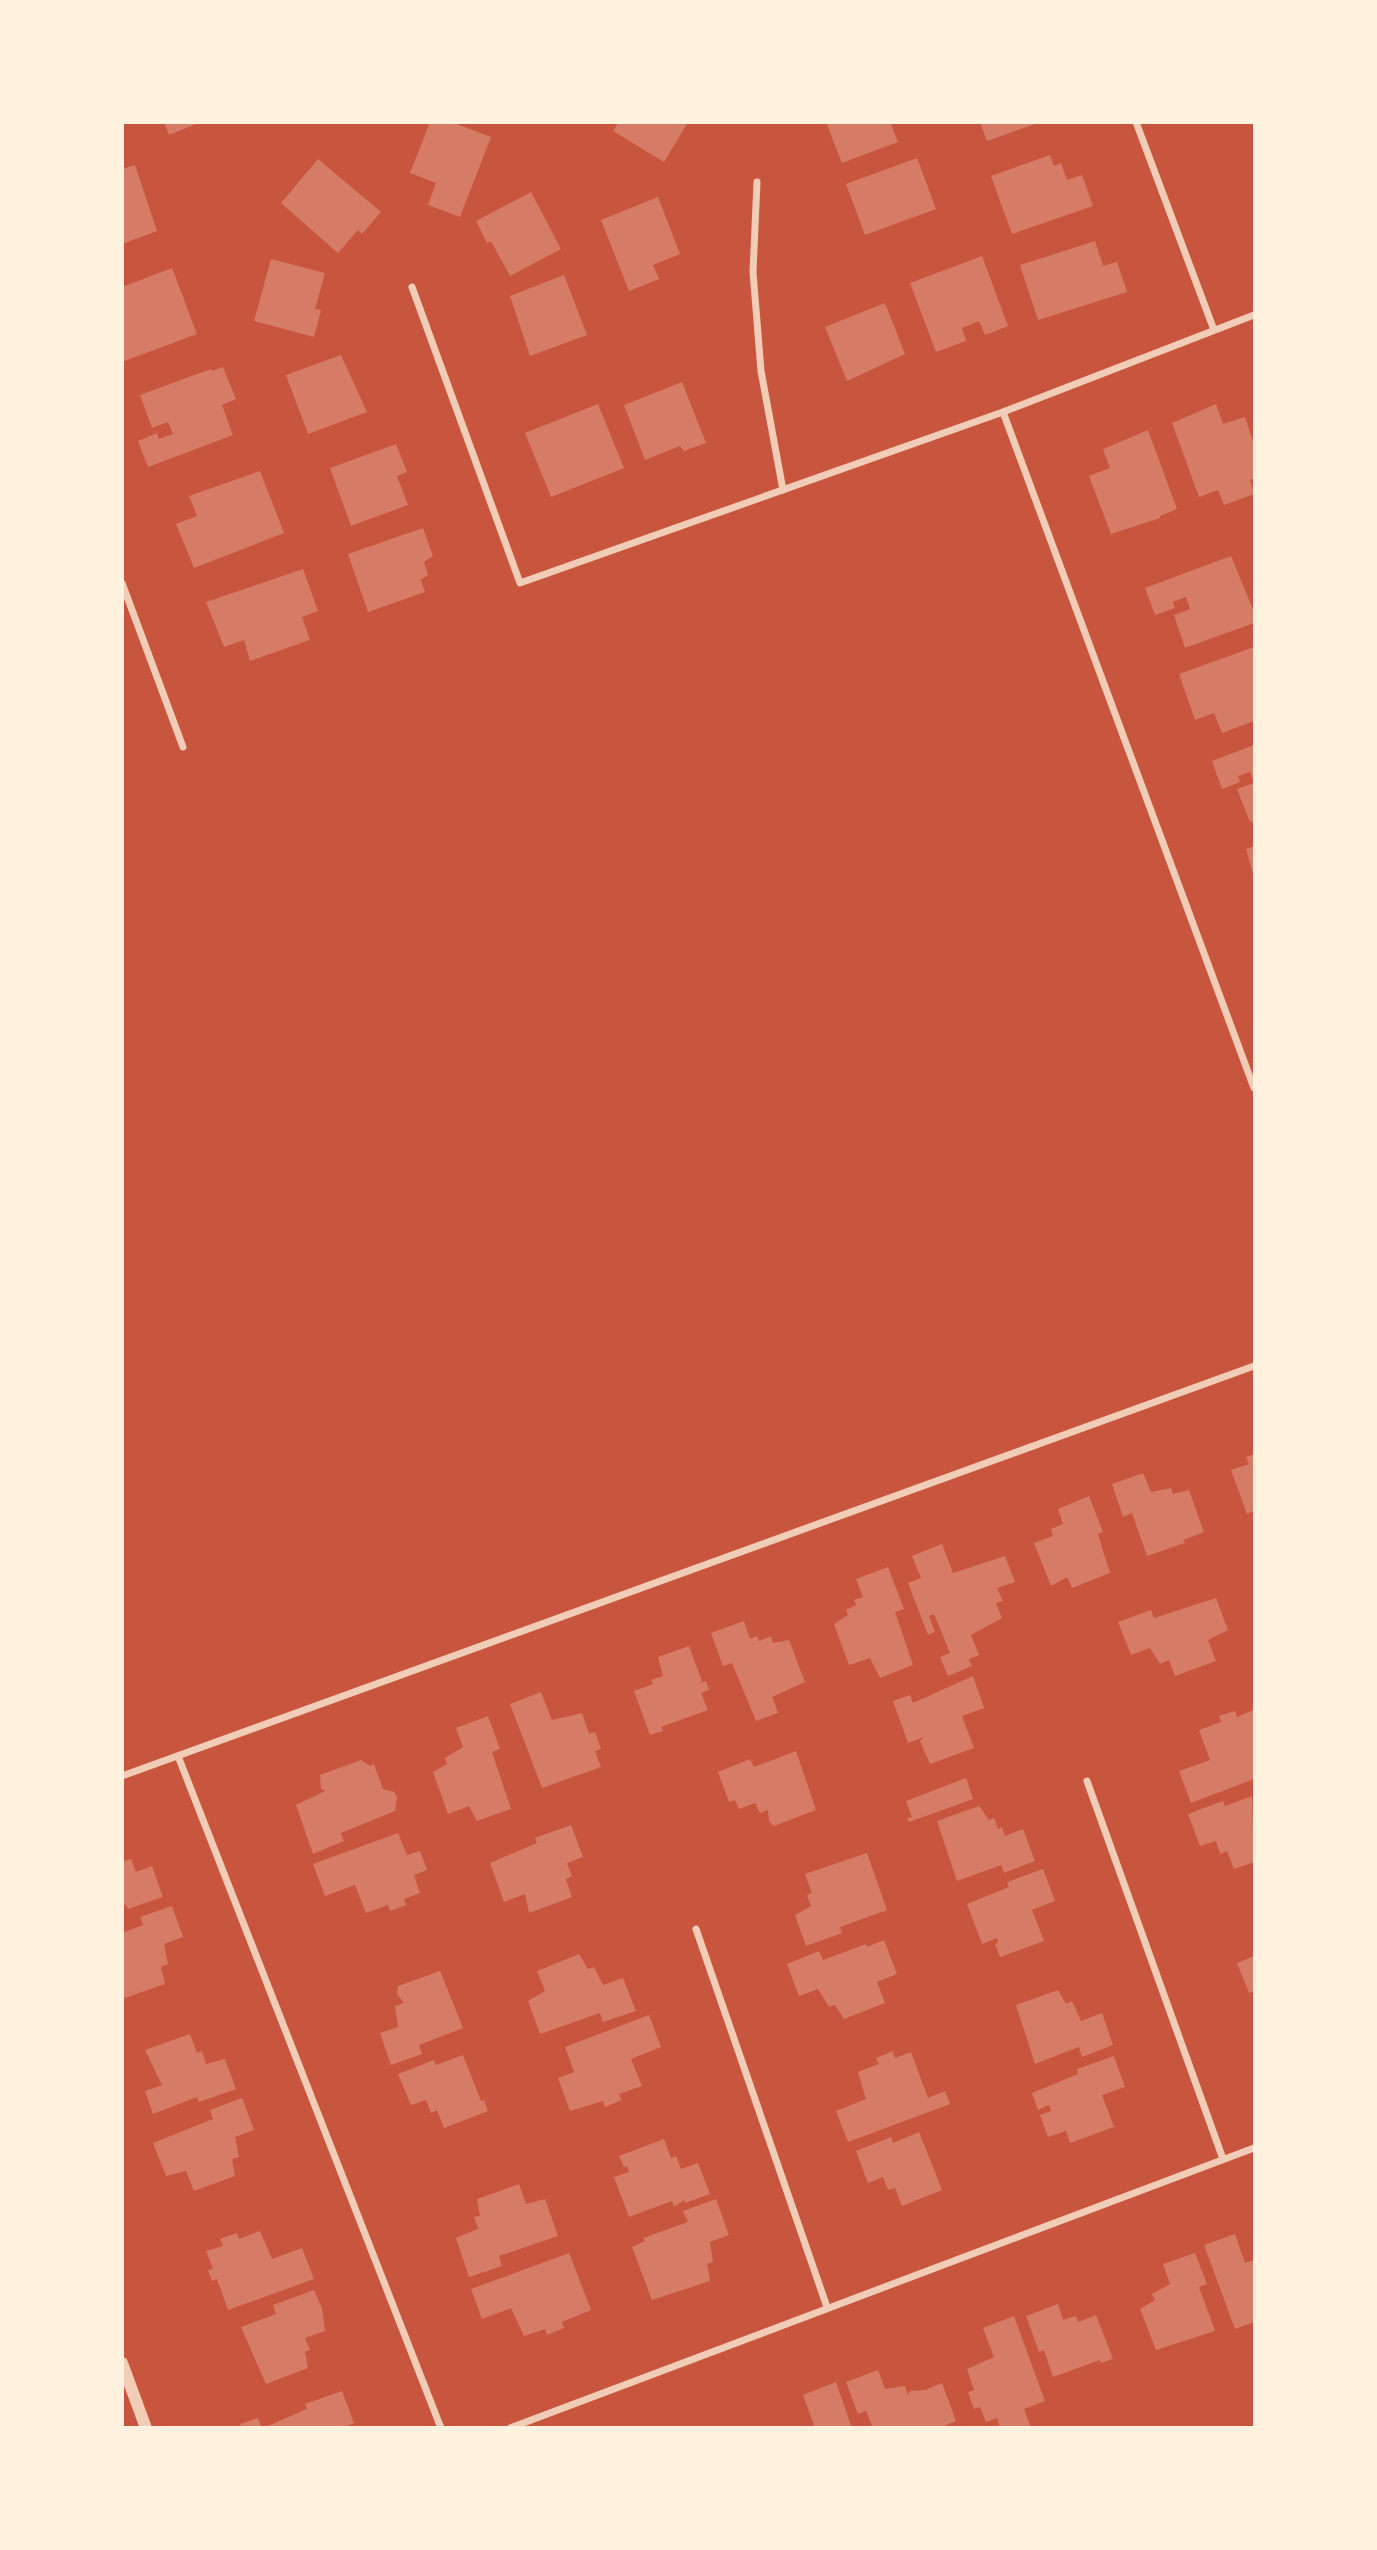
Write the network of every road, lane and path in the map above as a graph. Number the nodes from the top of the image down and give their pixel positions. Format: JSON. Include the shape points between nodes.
{"nodes":[{"id":1,"x":1136,"y":122,"type":"edge"},
{"id":2,"x":757,"y":182,"type":"dead end"},
{"id":3,"x":412,"y":287,"type":"dead end"},
{"id":4,"x":1255,"y":315,"type":"edge"},
{"id":5,"x":1214,"y":330,"type":"junction"},
{"id":6,"x":1003,"y":412,"type":"junction"},
{"id":7,"x":783,"y":490,"type":"junction"},
{"id":8,"x":122,"y":583,"type":"edge"},
{"id":9,"x":183,"y":747,"type":"dead end"},
{"id":10,"x":1255,"y":1088,"type":"edge"},
{"id":11,"x":1255,"y":1366,"type":"edge"},
{"id":12,"x":178,"y":1756,"type":"junction"},
{"id":13,"x":122,"y":1776,"type":"edge"},
{"id":14,"x":1087,"y":1781,"type":"dead end"},
{"id":15,"x":696,"y":1929,"type":"dead end"},
{"id":16,"x":1255,"y":2148,"type":"edge"},
{"id":17,"x":1223,"y":2159,"type":"junction"},
{"id":18,"x":827,"y":2307,"type":"junction"},
{"id":19,"x":122,"y":2363,"type":"edge"},
{"id":20,"x":146,"y":2427,"type":"edge"},
{"id":21,"x":441,"y":2427,"type":"edge"},
{"id":22,"x":510,"y":2427,"type":"edge"}],
"edges":[{"from":1,"to":5,"type":"street"},
{"from":2,"to":7,"type":"street","via":[[753,272],[761,371]]},
{"from":3,"to":7,"type":"street","via":[[520,583]]},
{"from":4,"to":5,"type":"street"},
{"from":5,"to":6,"type":"street"},
{"from":6,"to":7,"type":"street"},
{"from":6,"to":10,"type":"street"},
{"from":8,"to":9,"type":"street"},
{"from":11,"to":12,"type":"street"},
{"from":12,"to":13,"type":"street"},
{"from":12,"to":21,"type":"street"},
{"from":14,"to":17,"type":"street"},
{"from":15,"to":18,"type":"street"},
{"from":16,"to":17,"type":"street"},
{"from":17,"to":18,"type":"street"},
{"from":18,"to":22,"type":"street"},
{"from":19,"to":20,"type":"street"}]}
